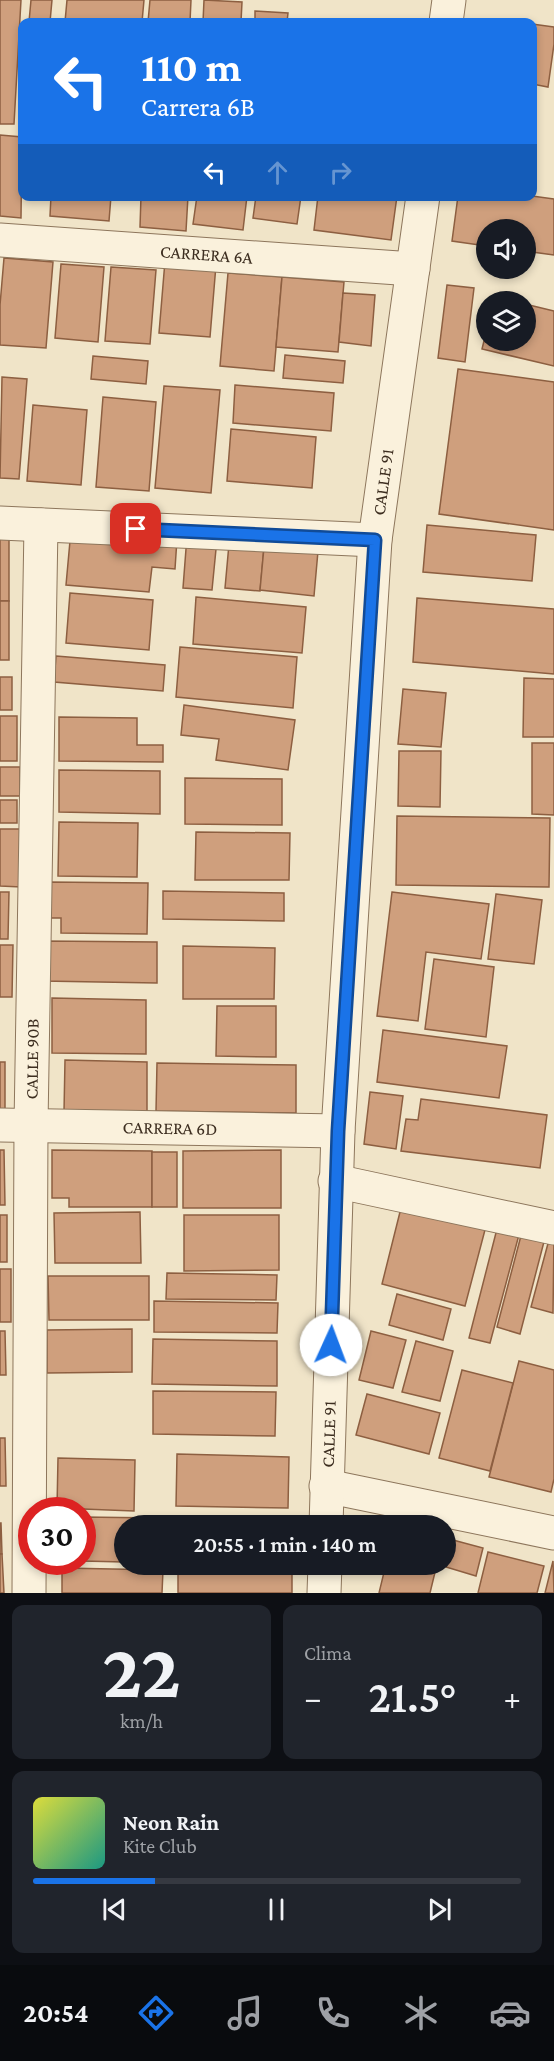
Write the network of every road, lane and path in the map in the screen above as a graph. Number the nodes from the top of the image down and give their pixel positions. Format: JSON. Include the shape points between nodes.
{"nodes":[{"id":1,"x":449,"y":0,"type":"edge"},
{"id":2,"x":447,"y":18,"type":"edge"},
{"id":3,"x":422,"y":201,"type":"edge"},
{"id":4,"x":0,"y":240,"type":"edge"},
{"id":5,"x":414,"y":268,"type":"junction"},
{"id":6,"x":0,"y":523,"type":"edge"},
{"id":7,"x":41,"y":525,"type":"junction"},
{"id":8,"x":375,"y":540,"type":"junction"},
{"id":9,"x":15,"y":1125,"type":"edge"},
{"id":10,"x":338,"y":1131,"type":"junction"},
{"id":11,"x":335,"y":1181,"type":"junction"},
{"id":12,"x":554,"y":1228,"type":"edge"},
{"id":13,"x":327,"y":1486,"type":"junction"},
{"id":14,"x":326,"y":1515,"type":"edge"},
{"id":15,"x":554,"y":1533,"type":"edge"},
{"id":16,"x":325,"y":1575,"type":"edge"},
{"id":17,"x":29,"y":1593,"type":"edge"},
{"id":18,"x":324,"y":1593,"type":"edge"}],
"edges":[{"from":1,"to":2,"type":"street"},
{"from":3,"to":5,"type":"street","name":"CALLE 91"},
{"from":4,"to":5,"type":"street","name":"CARRERA 6A"},
{"from":5,"to":8,"type":"street","name":"CALLE 91"},
{"from":6,"to":7,"type":"street"},
{"from":7,"to":8,"type":"street"},
{"from":7,"to":9,"type":"street","name":"CALLE 90B"},
{"from":8,"to":10,"type":"street","name":"CALLE 91"},
{"from":9,"to":10,"type":"street","name":"CARRERA 6D"},
{"from":9,"to":17,"type":"street","name":"CALLE 90B"},
{"from":10,"to":11,"type":"street","name":"CALLE 91"},
{"from":11,"to":12,"type":"street"},
{"from":11,"to":13,"type":"street","name":"CALLE 91"},
{"from":13,"to":14,"type":"street","name":"CALLE 91"},
{"from":13,"to":15,"type":"street"},
{"from":16,"to":18,"type":"street"}]}
